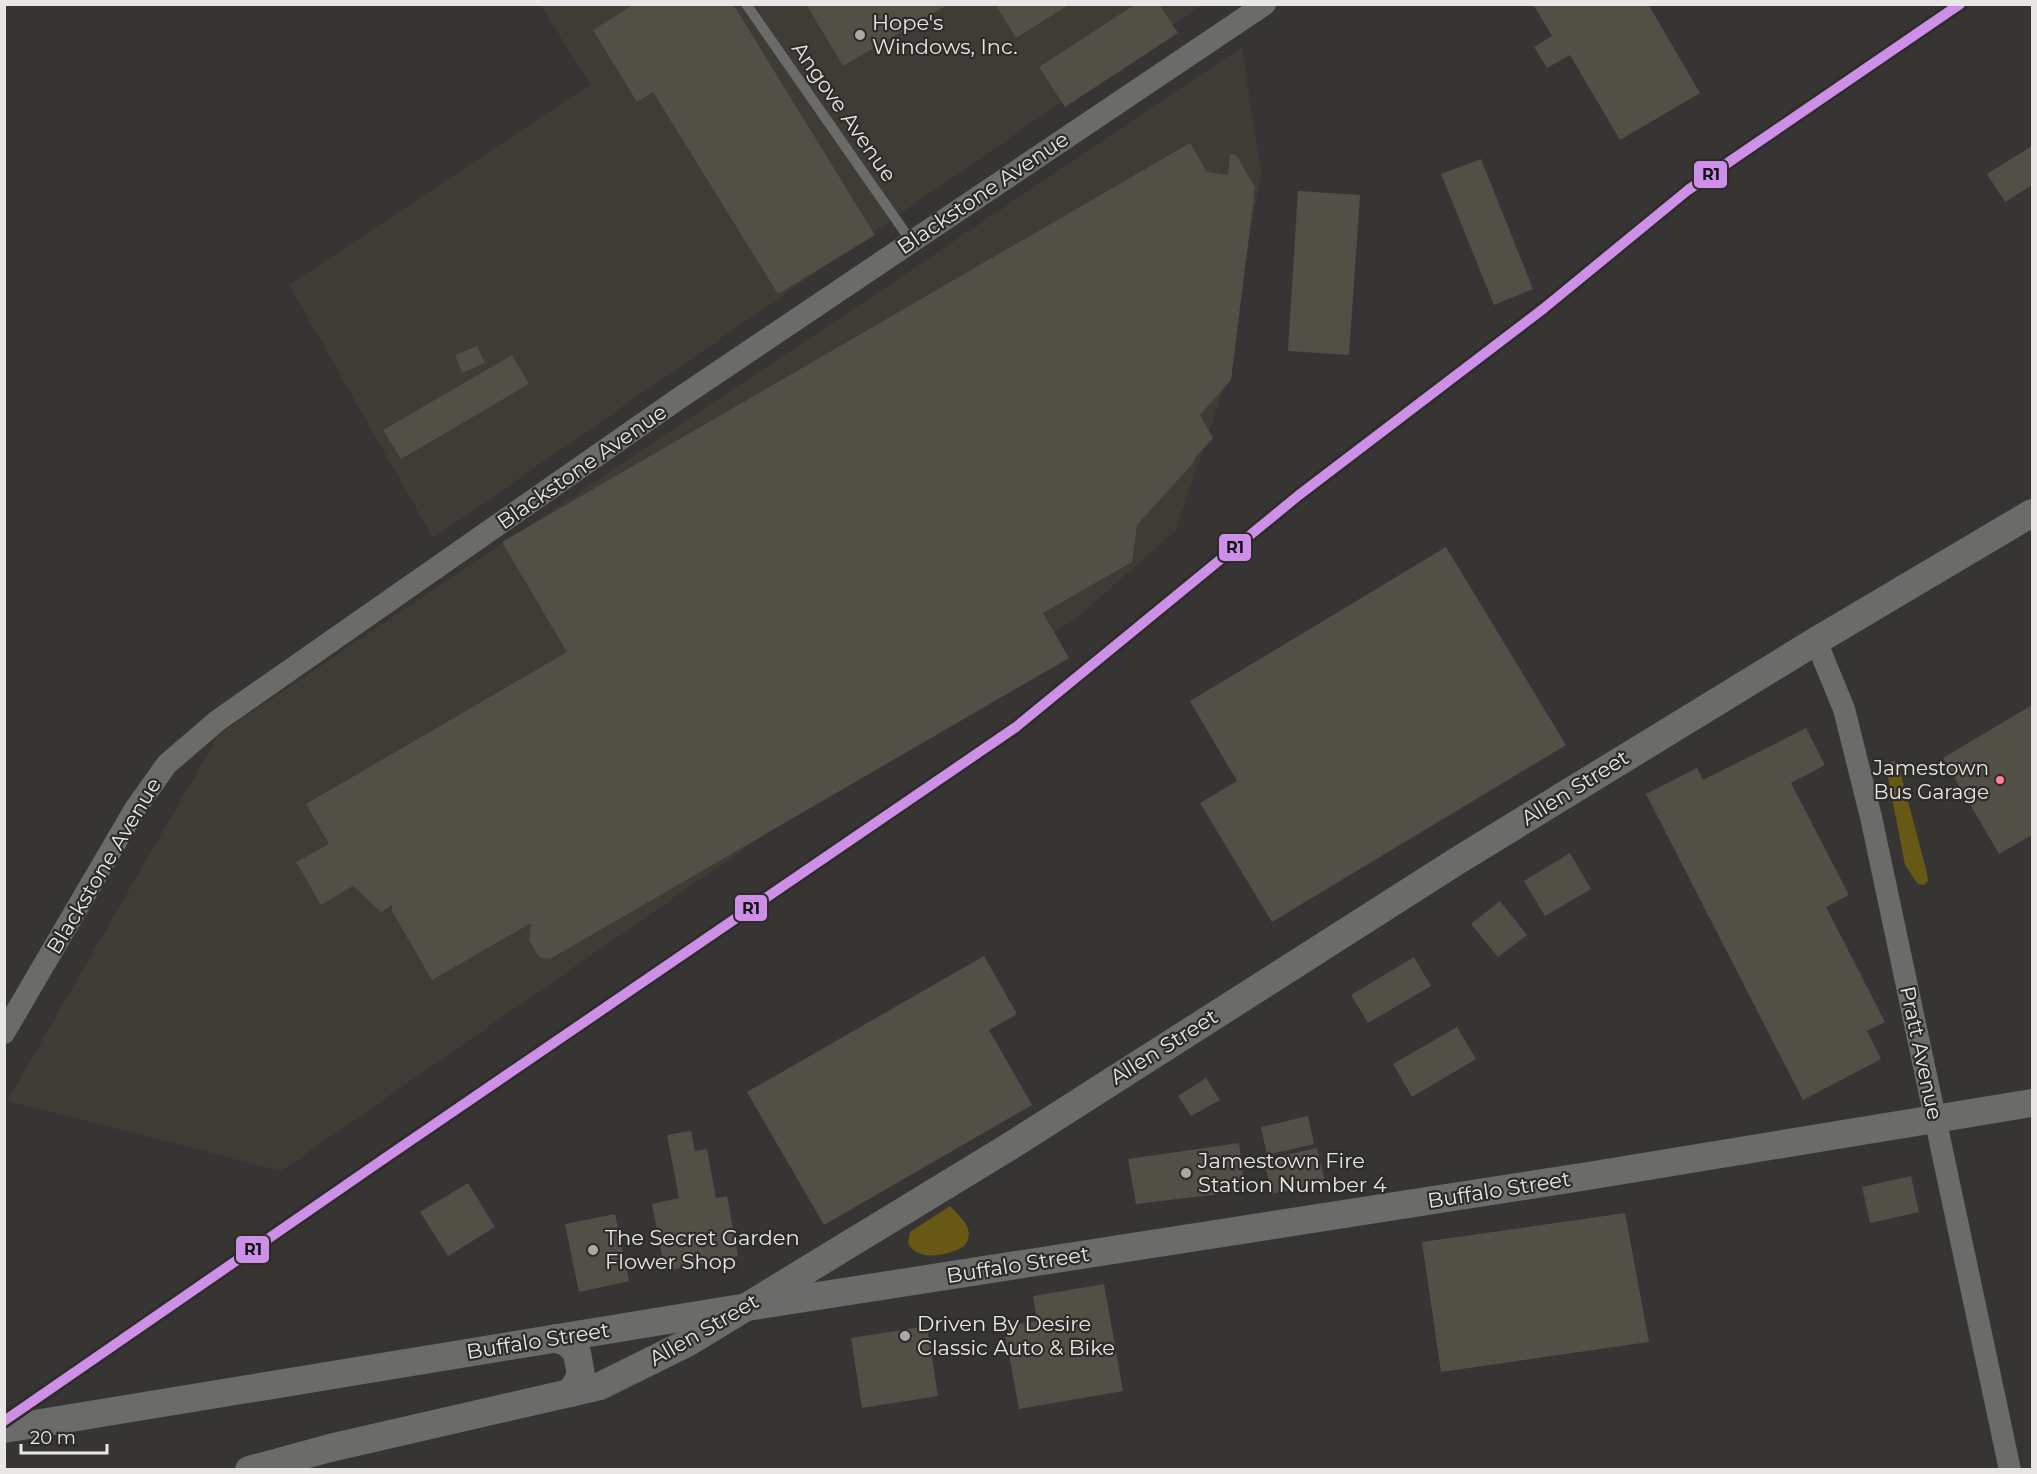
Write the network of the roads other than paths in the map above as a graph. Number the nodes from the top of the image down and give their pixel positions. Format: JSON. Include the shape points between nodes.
{"nodes":[{"id":1,"x":746,"y":4,"type":"edge"},
{"id":2,"x":1265,"y":4,"type":"edge"},
{"id":3,"x":911,"y":241,"type":"junction"},
{"id":4,"x":2032,"y":513,"type":"edge"},
{"id":5,"x":1816,"y":641,"type":"junction"},
{"id":6,"x":4,"y":1033,"type":"edge"},
{"id":7,"x":2032,"y":1102,"type":"edge"},
{"id":8,"x":1935,"y":1118,"type":"junction"},
{"id":9,"x":747,"y":1307,"type":"junction"},
{"id":10,"x":556,"y":1338,"type":"junction"},
{"id":11,"x":571,"y":1393,"type":"junction"},
{"id":12,"x":4,"y":1429,"type":"edge"},
{"id":13,"x":249,"y":1470,"type":"edge"},
{"id":14,"x":2010,"y":1470,"type":"edge"}],
"edges":[{"from":1,"to":3,"type":"lane","name":"Angove Avenue"},
{"from":2,"to":3,"type":"street","name":"Blackstone Avenue"},
{"from":3,"to":6,"type":"street","name":"Blackstone Avenue","via":[[273,681],[185,748],[167,764],[135,809]]},
{"from":4,"to":5,"type":"street","name":"Allen Street"},
{"from":5,"to":8,"type":"street","name":"Pratt Avenue","via":[[1844,709],[1871,817]]},
{"from":5,"to":9,"type":"street","name":"Allen Street","via":[[1457,861],[1012,1145]]},
{"from":7,"to":8,"type":"street","name":"Buffalo Street"},
{"from":8,"to":9,"type":"street","name":"Buffalo Street"},
{"from":8,"to":14,"type":"street","name":"Pratt Avenue"},
{"from":9,"to":10,"type":"street","name":"Buffalo Street"},
{"from":9,"to":11,"type":"street","name":"Allen Street","via":[[678,1348],[600,1386]]},
{"from":10,"to":11,"type":"street","via":[[578,1353],[581,1375]]},
{"from":10,"to":12,"type":"street","name":"Buffalo Street"},
{"from":11,"to":13,"type":"street","name":"Allen Street"}]}
